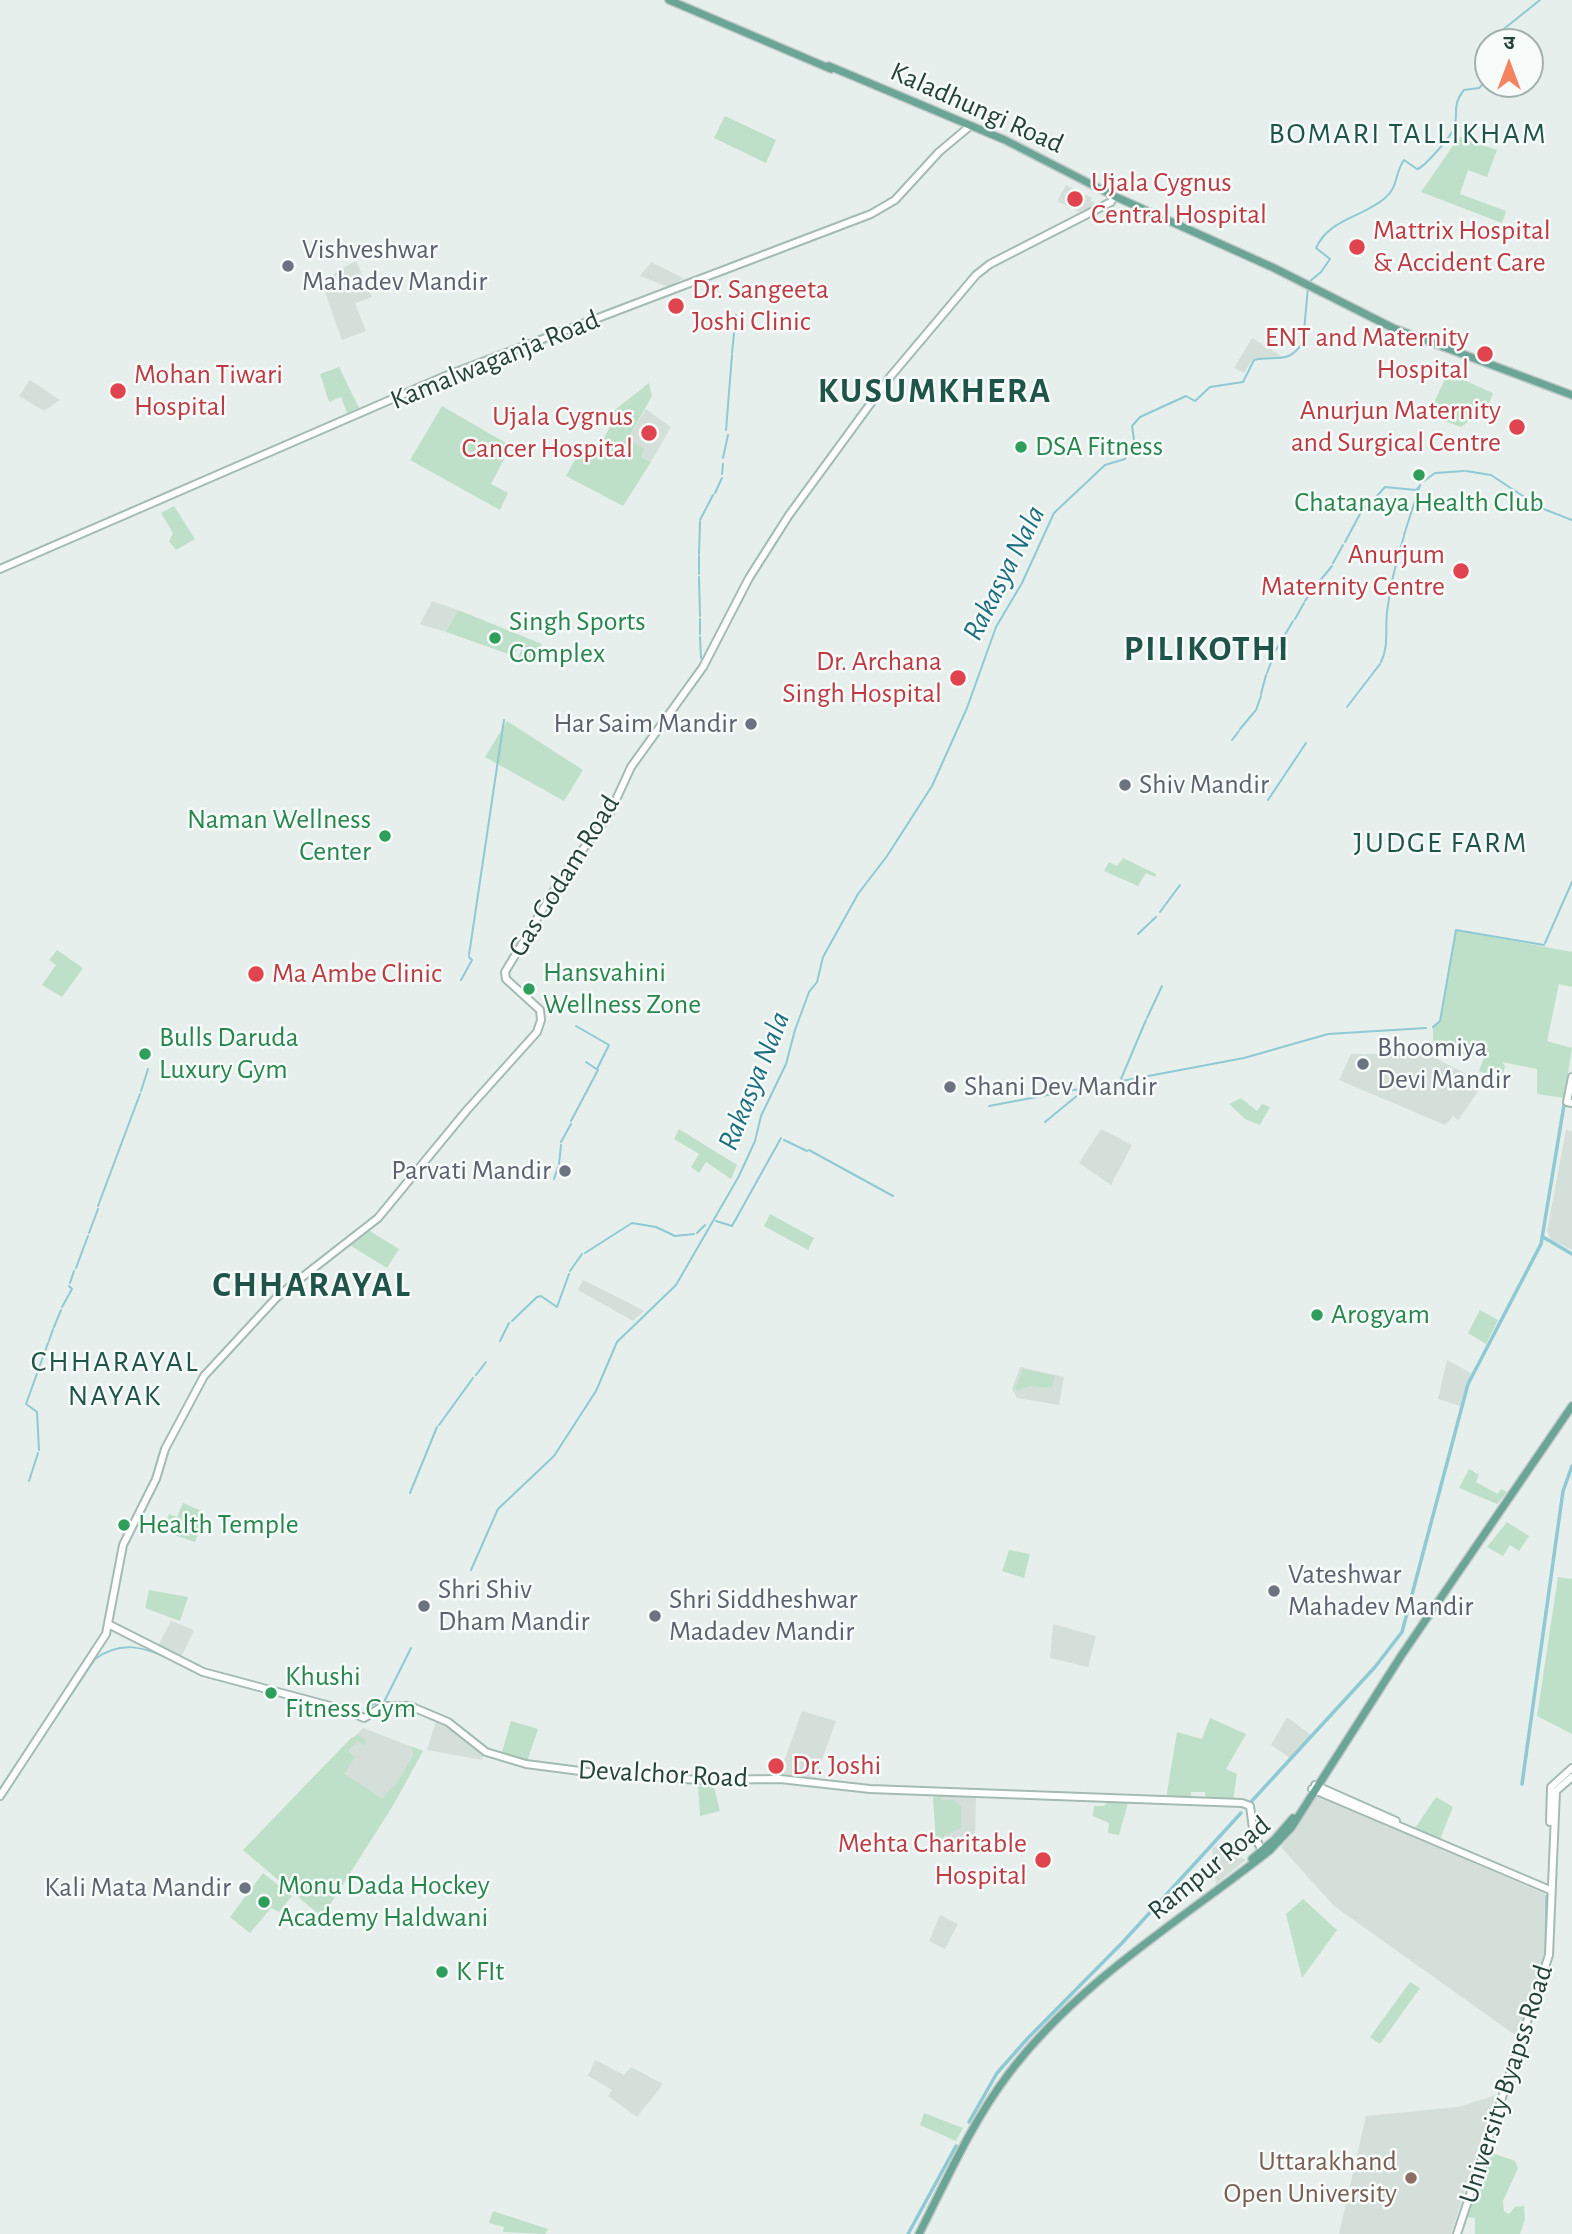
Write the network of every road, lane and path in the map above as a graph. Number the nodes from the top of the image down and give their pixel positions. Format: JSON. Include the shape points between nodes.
{"nodes":[{"id":1,"x":670,"y":0,"type":"edge"},
{"id":2,"x":969,"y":127,"type":"junction"},
{"id":3,"x":1114,"y":198,"type":"junction"},
{"id":4,"x":1572,"y":397,"type":"edge"},
{"id":5,"x":0,"y":569,"type":"edge"},
{"id":6,"x":1572,"y":1077,"type":"edge"},
{"id":7,"x":1572,"y":1103,"type":"edge"},
{"id":8,"x":1572,"y":1406,"type":"edge"},
{"id":9,"x":110,"y":1625,"type":"junction"},
{"id":10,"x":1572,"y":1768,"type":"edge"},
{"id":11,"x":1572,"y":1777,"type":"edge"},
{"id":12,"x":1316,"y":1788,"type":"junction"},
{"id":13,"x":0,"y":1796,"type":"edge"},
{"id":14,"x":1552,"y":1827,"type":"junction"},
{"id":15,"x":1264,"y":1852,"type":"junction"},
{"id":16,"x":1550,"y":1890,"type":"junction"},
{"id":17,"x":917,"y":2234,"type":"edge"},
{"id":18,"x":1457,"y":2234,"type":"edge"}],
"edges":[{"from":1,"to":2,"type":"main road","name":"Kaladhungi Road","via":[[771,39]]},
{"from":2,"to":3,"type":"main road","name":"Kaladhungi Road"},
{"from":2,"to":5,"type":"main road","name":"Kamalwaganja Road","via":[[879,211],[443,377]]},
{"from":3,"to":4,"type":"main road","name":"Kaladhungi Road","via":[[1249,258],[1386,328]]},
{"from":3,"to":9,"type":"main road","name":"Gas Godam Road","via":[[976,275],[890,377],[795,506],[749,578],[703,667],[631,766],[609,814],[564,874],[505,972],[506,979],[540,1010],[535,1034],[378,1218],[278,1296],[209,1368],[164,1449],[156,1479],[122,1545]]},
{"from":6,"to":7,"type":"main road","via":[[1567,1102]]},
{"from":8,"to":12,"type":"main road"},
{"from":9,"to":13,"type":"main road","name":"Gas Godam Road"},
{"from":9,"to":15,"type":"main road","name":"Devalchor Road","via":[[203,1672],[364,1718],[383,1706],[410,1706],[448,1722],[486,1752],[526,1764],[677,1779],[780,1779],[870,1789],[1242,1803],[1250,1806],[1254,1835]]},
{"from":10,"to":14,"type":"main road","via":[[1550,1789]]},
{"from":11,"to":14,"type":"main road","via":[[1556,1791]]},
{"from":12,"to":15,"type":"main road","via":[[1289,1827]]},
{"from":12,"to":16,"type":"main road"},
{"from":14,"to":16,"type":"main road","name":"University Byapss Road"},
{"from":15,"to":17,"type":"main road","via":[[1113,1966],[1020,2054],[982,2106]]},
{"from":16,"to":18,"type":"main road","name":"University Byapss Road","via":[[1547,1961]]}]}
